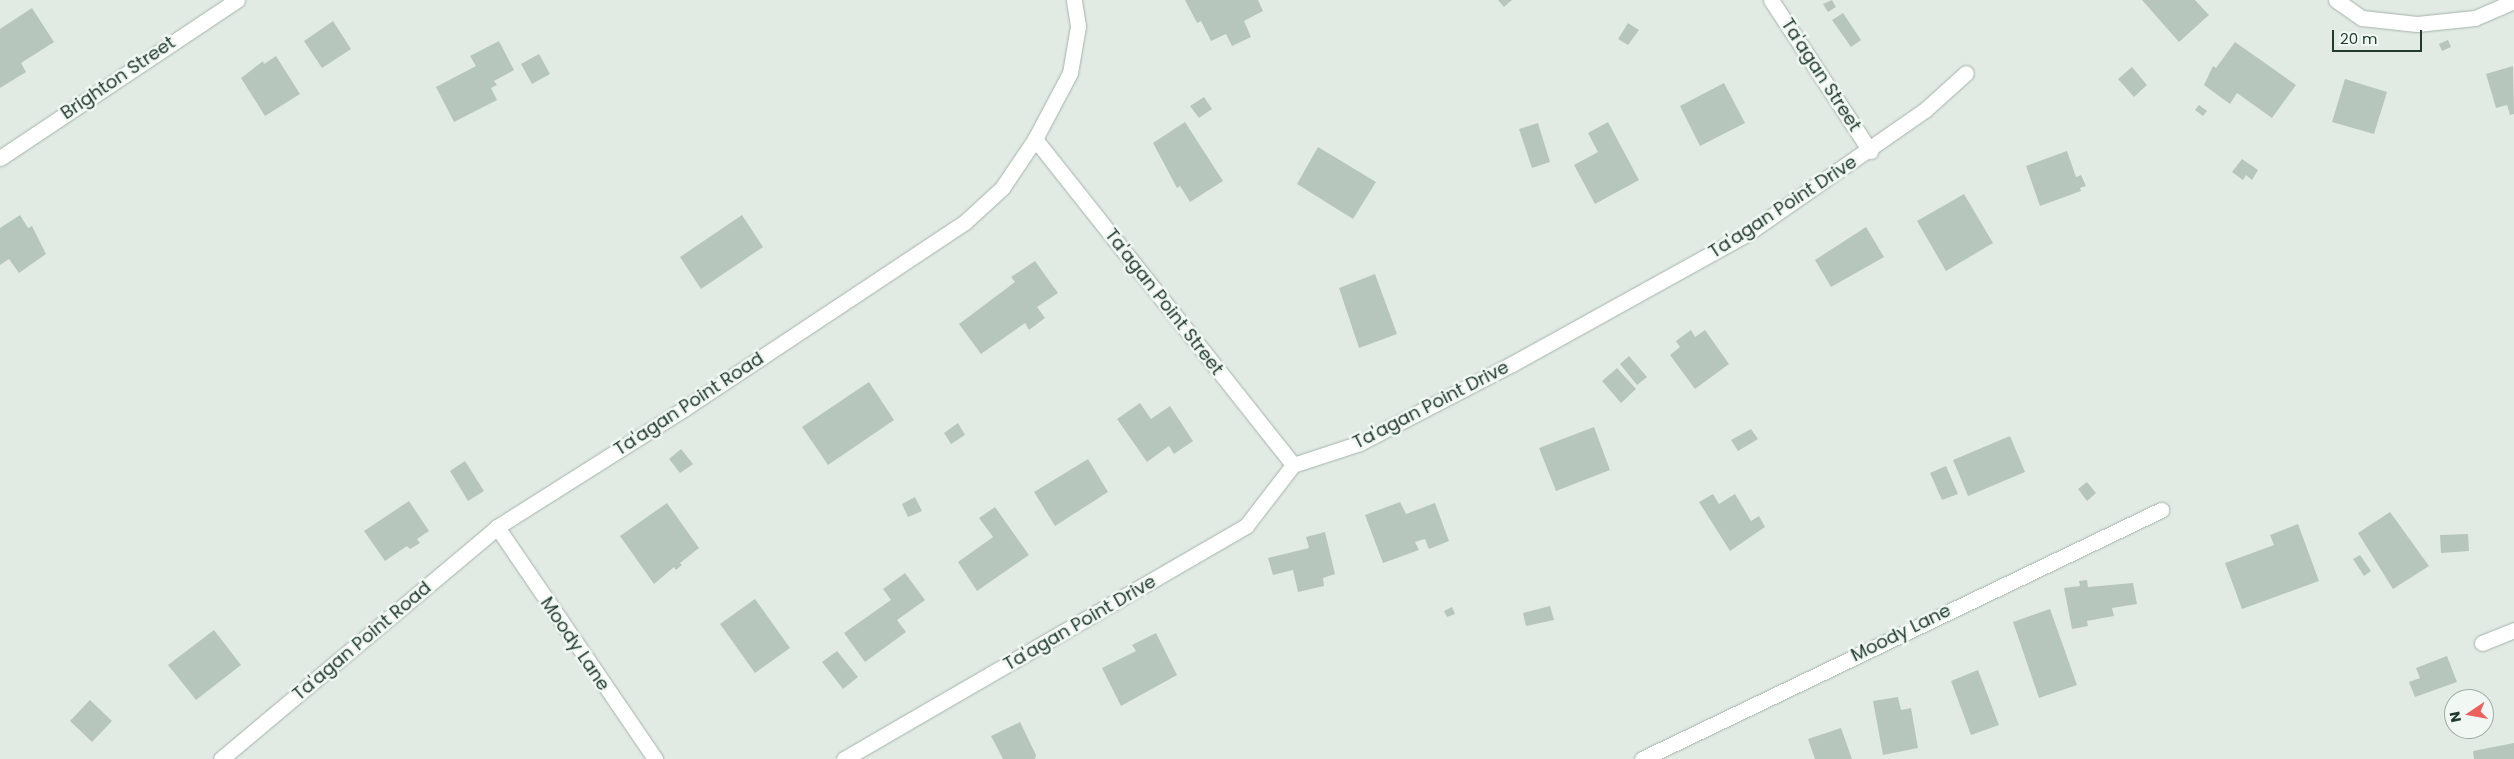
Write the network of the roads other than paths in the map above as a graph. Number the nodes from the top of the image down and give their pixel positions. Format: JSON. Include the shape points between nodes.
{"nodes":[{"id":1,"x":236,"y":0,"type":"edge"},
{"id":2,"x":1074,"y":0,"type":"edge"},
{"id":3,"x":1770,"y":0,"type":"edge"},
{"id":4,"x":2336,"y":0,"type":"edge"},
{"id":5,"x":2514,"y":1,"type":"edge"},
{"id":6,"x":1966,"y":73,"type":"dead end"},
{"id":7,"x":1035,"y":139,"type":"junction"},
{"id":8,"x":1870,"y":151,"type":"junction"},
{"id":9,"x":0,"y":158,"type":"edge"},
{"id":10,"x":1293,"y":464,"type":"junction"},
{"id":11,"x":2161,"y":510,"type":"dead end"},
{"id":12,"x":497,"y":527,"type":"junction"},
{"id":13,"x":2514,"y":630,"type":"edge"},
{"id":14,"x":2482,"y":643,"type":"dead end"},
{"id":15,"x":221,"y":759,"type":"edge"},
{"id":16,"x":654,"y":759,"type":"edge"},
{"id":17,"x":844,"y":759,"type":"edge"},
{"id":18,"x":1642,"y":759,"type":"edge"}],
"edges":[{"from":1,"to":9,"type":"street","name":"Brighton Street"},
{"from":2,"to":7,"type":"street","name":"Ta'agan Point Road","via":[[1078,26],[1070,73]]},
{"from":3,"to":8,"type":"street","name":"Ta'agan Street"},
{"from":4,"to":5,"type":"street","via":[[2362,18],[2417,24],[2475,18]]},
{"from":6,"to":8,"type":"street","name":"Ta'agan Point Drive","via":[[1925,110]]},
{"from":7,"to":10,"type":"street","name":"Ta'agan Point Street"},
{"from":7,"to":12,"type":"street","name":"Ta'agan Point Road","via":[[1002,188],[965,222],[685,408]]},
{"from":8,"to":10,"type":"street","name":"Ta'agan Point Drive","via":[[1748,233],[1512,364],[1360,443]]},
{"from":10,"to":17,"type":"street","name":"Ta'agan Point Drive","via":[[1246,526]]},
{"from":11,"to":18,"type":"street","name":"Moody Lane"},
{"from":12,"to":15,"type":"street","name":"Ta'agan Point Road"},
{"from":12,"to":16,"type":"street","name":"Moody Lane"},
{"from":13,"to":14,"type":"street"}]}
